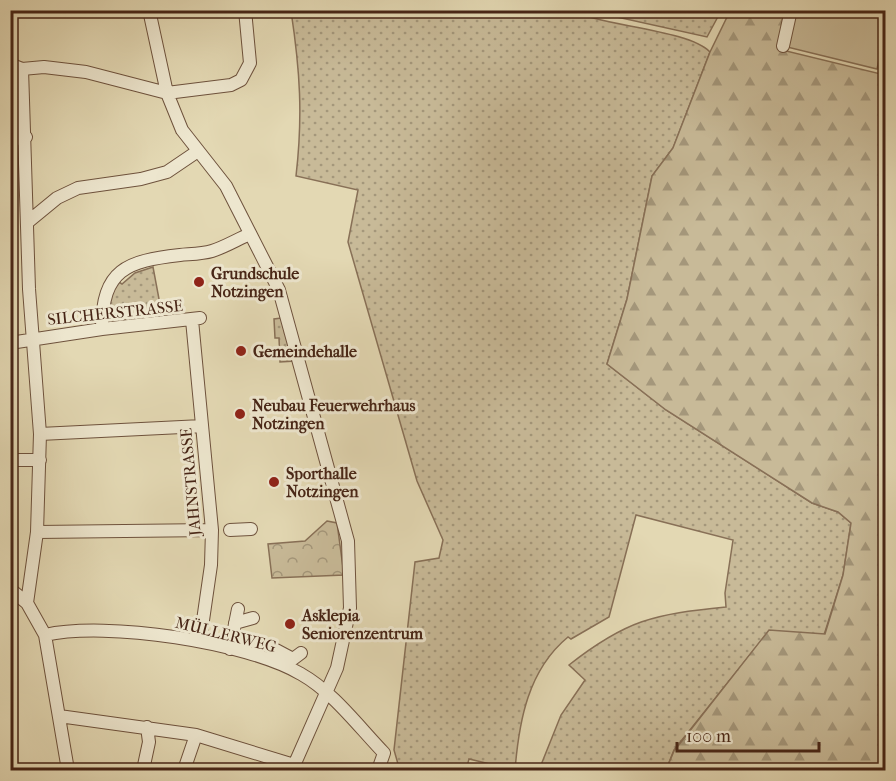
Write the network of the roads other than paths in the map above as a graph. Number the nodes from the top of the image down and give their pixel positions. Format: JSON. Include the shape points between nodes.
{"nodes":[{"id":1,"x":149,"y":10,"type":"edge"},
{"id":2,"x":245,"y":10,"type":"edge"},
{"id":3,"x":791,"y":10,"type":"edge"},
{"id":4,"x":783,"y":46,"type":"dead end"},
{"id":5,"x":16,"y":67,"type":"edge"},
{"id":6,"x":167,"y":93,"type":"junction"},
{"id":7,"x":26,"y":137,"type":"junction"},
{"id":8,"x":10,"y":140,"type":"edge"},
{"id":9,"x":198,"y":151,"type":"junction"},
{"id":10,"x":29,"y":221,"type":"junction"},
{"id":11,"x":250,"y":234,"type":"junction"},
{"id":12,"x":196,"y":319,"type":"joint"},
{"id":13,"x":102,"y":329,"type":"junction"},
{"id":14,"x":34,"y":338,"type":"junction"},
{"id":15,"x":10,"y":343,"type":"edge"},
{"id":16,"x":202,"y":426,"type":"junction"},
{"id":17,"x":40,"y":435,"type":"junction"},
{"id":18,"x":10,"y":460,"type":"edge"},
{"id":19,"x":40,"y":460,"type":"junction"},
{"id":20,"x":250,"y":529,"type":"dead end"},
{"id":21,"x":212,"y":530,"type":"junction"},
{"id":22,"x":230,"y":530,"type":"dead end"},
{"id":23,"x":37,"y":532,"type":"junction"},
{"id":24,"x":10,"y":589,"type":"edge"},
{"id":25,"x":27,"y":603,"type":"junction"},
{"id":26,"x":238,"y":609,"type":"dead end"},
{"id":27,"x":253,"y":618,"type":"dead end"},
{"id":28,"x":235,"y":623,"type":"junction"},
{"id":29,"x":45,"y":635,"type":"junction"},
{"id":30,"x":201,"y":641,"type":"junction"},
{"id":31,"x":230,"y":649,"type":"junction"},
{"id":32,"x":276,"y":650,"type":"junction"},
{"id":33,"x":301,"y":653,"type":"dead end"},
{"id":34,"x":327,"y":695,"type":"junction"},
{"id":35,"x":59,"y":716,"type":"junction"},
{"id":36,"x":147,"y":727,"type":"junction"},
{"id":37,"x":196,"y":735,"type":"junction"},
{"id":38,"x":293,"y":768,"type":"edge"},
{"id":39,"x":68,"y":771,"type":"edge"},
{"id":40,"x":143,"y":771,"type":"edge"},
{"id":41,"x":184,"y":771,"type":"edge"},
{"id":42,"x":378,"y":771,"type":"edge"}],
"edges":[{"from":1,"to":6,"type":"street"},
{"from":2,"to":6,"type":"street","via":[[250,63],[247,81]]},
{"from":3,"to":4,"type":"street"},
{"from":5,"to":6,"type":"street","via":[[86,72]]},
{"from":5,"to":7,"type":"street"},
{"from":6,"to":9,"type":"street","via":[[182,130]]},
{"from":7,"to":8,"type":"street"},
{"from":7,"to":10,"type":"street"},
{"from":9,"to":10,"type":"street","via":[[167,172],[78,188],[57,198]]},
{"from":9,"to":11,"type":"street","via":[[226,186]]},
{"from":10,"to":14,"type":"street"},
{"from":11,"to":13,"type":"street","via":[[211,252],[130,264],[107,290]]},
{"from":11,"to":34,"type":"street","via":[[279,290],[348,541],[350,608]]},
{"from":12,"to":13,"type":"street","name":"SILCHERSTRASSE"},
{"from":12,"to":16,"type":"street","name":"JAHNSTRASSE"},
{"from":13,"to":14,"type":"street","name":"SILCHERSTRASSE"},
{"from":14,"to":15,"type":"street","name":"SILCHERSTRASSE"},
{"from":14,"to":17,"type":"street"},
{"from":16,"to":17,"type":"street"},
{"from":16,"to":21,"type":"street","name":"JAHNSTRASSE"},
{"from":17,"to":19,"type":"street"},
{"from":18,"to":19,"type":"street"},
{"from":19,"to":23,"type":"street"},
{"from":20,"to":22,"type":"street"},
{"from":21,"to":23,"type":"street"},
{"from":21,"to":30,"type":"street","name":"JAHNSTRASSE"},
{"from":23,"to":25,"type":"street"},
{"from":24,"to":25,"type":"street"},
{"from":25,"to":29,"type":"street"},
{"from":26,"to":28,"type":"street"},
{"from":27,"to":28,"type":"street"},
{"from":28,"to":31,"type":"street"},
{"from":29,"to":30,"type":"street","name":"MÜLLERWEG","via":[[68,630]]},
{"from":29,"to":35,"type":"street"},
{"from":30,"to":31,"type":"street","name":"MÜLLERWEG"},
{"from":31,"to":32,"type":"street","name":"MÜLLERWEG"},
{"from":32,"to":33,"type":"street","via":[[293,659]]},
{"from":32,"to":34,"type":"street","name":"MÜLLERWEG"},
{"from":34,"to":38,"type":"street"},
{"from":34,"to":42,"type":"street","name":"MÜLLERWEG","via":[[384,753]]},
{"from":35,"to":36,"type":"street"},
{"from":35,"to":39,"type":"street"},
{"from":36,"to":37,"type":"street"},
{"from":36,"to":40,"type":"street","via":[[149,742]]},
{"from":37,"to":38,"type":"street"},
{"from":37,"to":41,"type":"street"}]}
